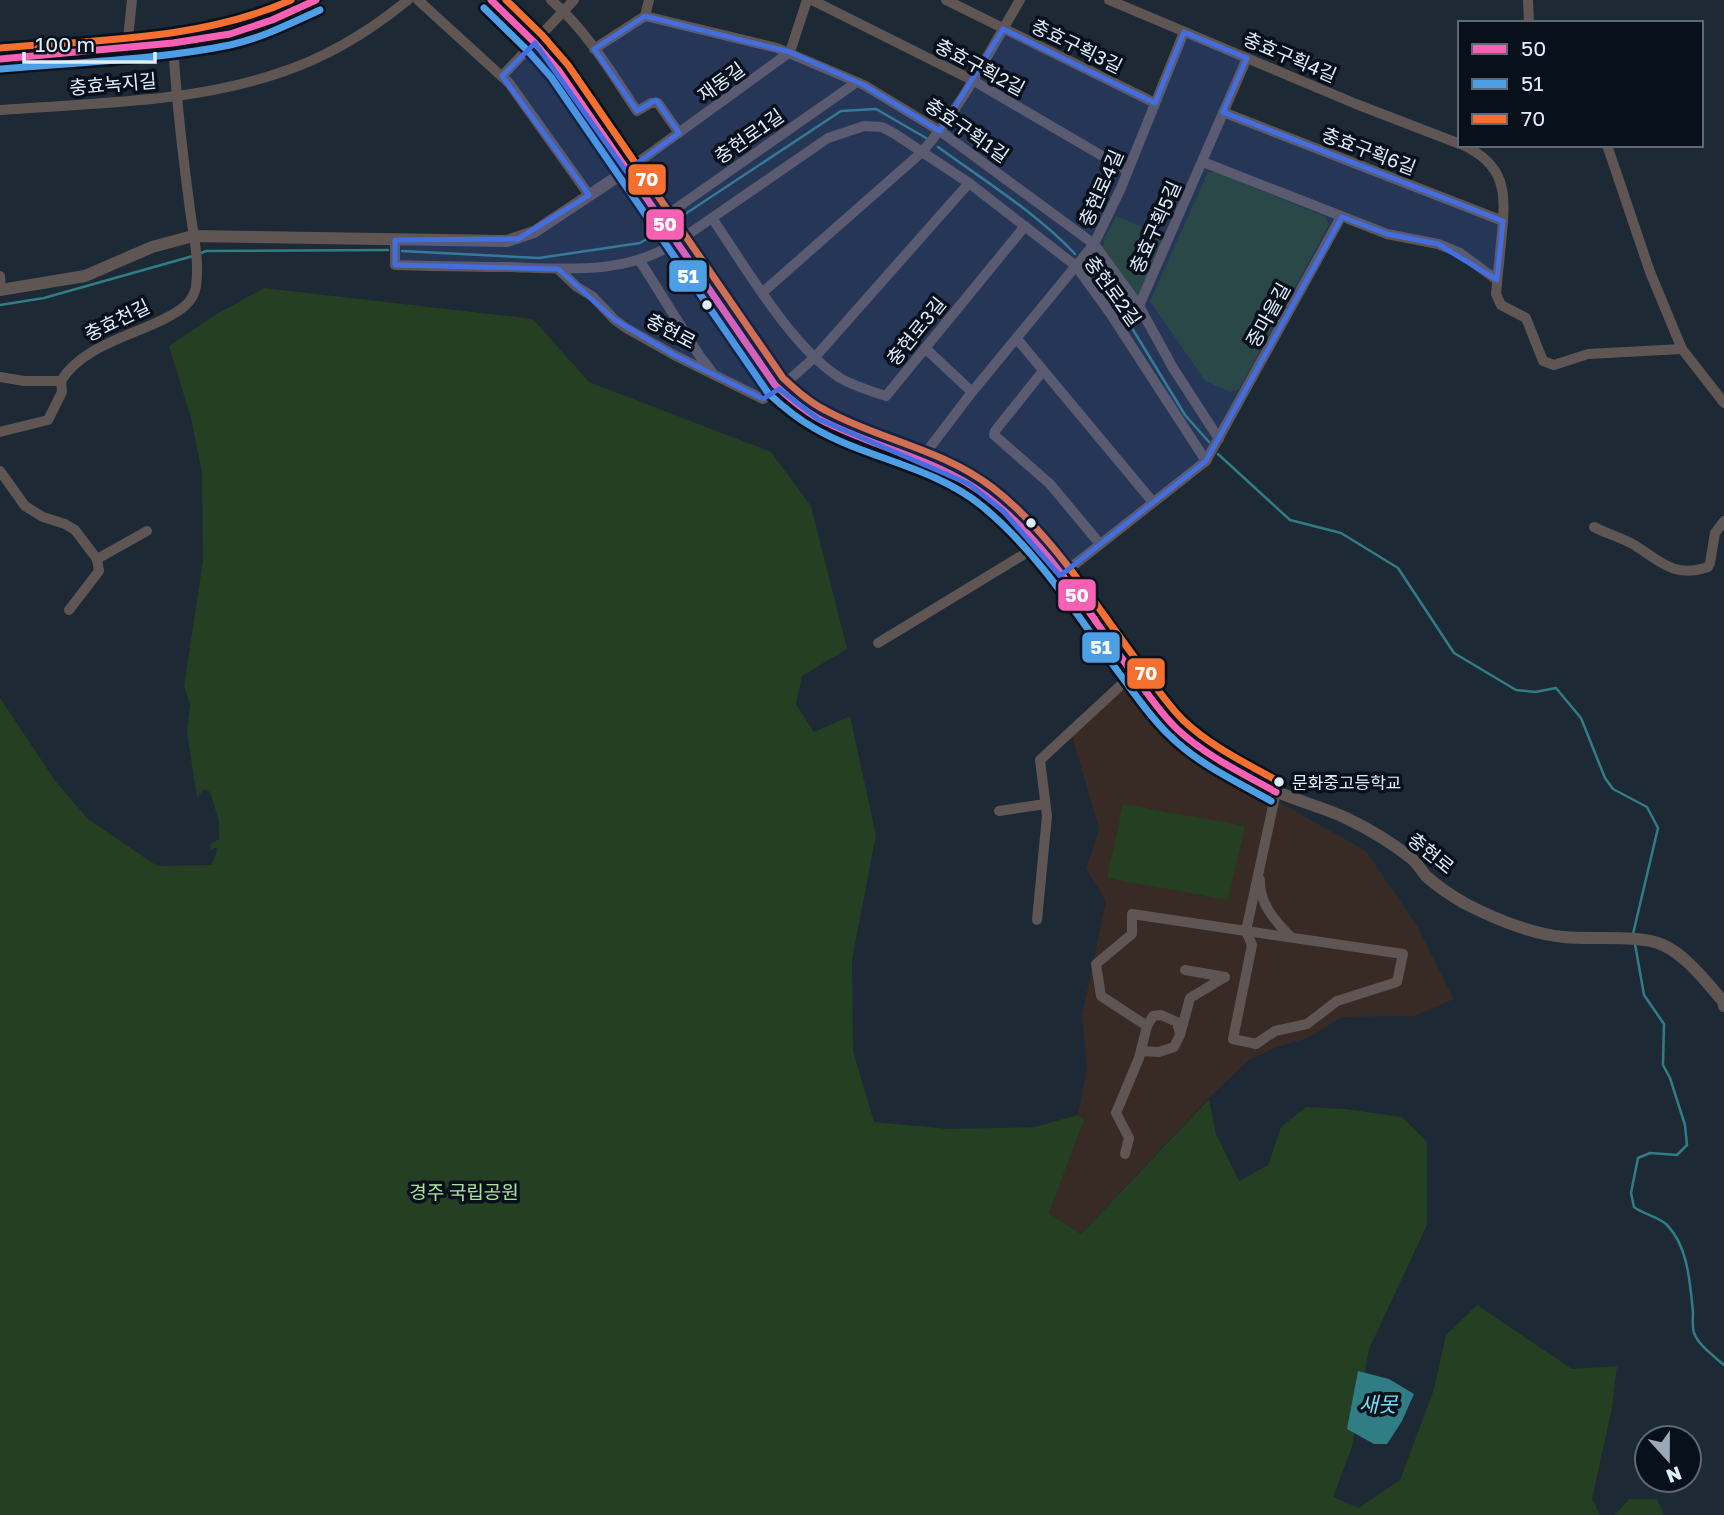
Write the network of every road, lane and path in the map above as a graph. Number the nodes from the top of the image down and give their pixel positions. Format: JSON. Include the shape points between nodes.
{"nodes":[{"id":1,"x":132,"y":0,"type":"edge"},
{"id":2,"x":316,"y":0,"type":"edge"},
{"id":3,"x":408,"y":0,"type":"edge"},
{"id":4,"x":418,"y":0,"type":"edge"},
{"id":5,"x":491,"y":0,"type":"edge"},
{"id":6,"x":551,"y":0,"type":"edge"},
{"id":7,"x":574,"y":0,"type":"edge"},
{"id":8,"x":649,"y":0,"type":"edge"},
{"id":9,"x":810,"y":0,"type":"edge"},
{"id":10,"x":946,"y":0,"type":"edge"},
{"id":11,"x":1020,"y":0,"type":"edge"},
{"id":12,"x":1109,"y":0,"type":"edge"},
{"id":13,"x":1528,"y":0,"type":"edge"},
{"id":14,"x":564,"y":12,"type":"junction"},
{"id":15,"x":645,"y":16,"type":"junction"},
{"id":16,"x":1529,"y":21,"type":"edge"},
{"id":17,"x":1003,"y":29,"type":"junction"},
{"id":18,"x":1184,"y":32,"type":"junction"},
{"id":19,"x":173,"y":43,"type":"junction"},
{"id":20,"x":535,"y":43,"type":"junction"},
{"id":21,"x":127,"y":48,"type":"junction"},
{"id":22,"x":594,"y":49,"type":"junction"},
{"id":23,"x":790,"y":52,"type":"junction"},
{"id":24,"x":1247,"y":58,"type":"junction"},
{"id":25,"x":0,"y":59,"type":"edge"},
{"id":26,"x":502,"y":76,"type":"junction"},
{"id":27,"x":974,"y":81,"type":"junction"},
{"id":28,"x":857,"y":82,"type":"junction"},
{"id":29,"x":176,"y":96,"type":"junction"},
{"id":30,"x":1155,"y":103,"type":"junction"},
{"id":31,"x":0,"y":110,"type":"edge"},
{"id":32,"x":1223,"y":112,"type":"junction"},
{"id":33,"x":940,"y":131,"type":"junction"},
{"id":34,"x":679,"y":133,"type":"junction"},
{"id":35,"x":1458,"y":143,"type":"edge"},
{"id":36,"x":1466,"y":147,"type":"edge"},
{"id":37,"x":1608,"y":147,"type":"edge"},
{"id":38,"x":922,"y":152,"type":"junction"},
{"id":39,"x":1203,"y":162,"type":"junction"},
{"id":40,"x":626,"y":171,"type":"junction"},
{"id":41,"x":1128,"y":171,"type":"junction"},
{"id":42,"x":969,"y":183,"type":"junction"},
{"id":43,"x":589,"y":195,"type":"junction"},
{"id":44,"x":1341,"y":216,"type":"junction"},
{"id":45,"x":712,"y":218,"type":"junction"},
{"id":46,"x":661,"y":219,"type":"junction"},
{"id":47,"x":1503,"y":222,"type":"junction"},
{"id":48,"x":1025,"y":226,"type":"junction"},
{"id":49,"x":193,"y":236,"type":"junction"},
{"id":50,"x":395,"y":240,"type":"junction"},
{"id":51,"x":677,"y":242,"type":"junction"},
{"id":52,"x":1094,"y":244,"type":"junction"},
{"id":53,"x":640,"y":261,"type":"junction"},
{"id":54,"x":1076,"y":266,"type":"junction"},
{"id":55,"x":558,"y":269,"type":"junction"},
{"id":56,"x":0,"y":276,"type":"edge"},
{"id":57,"x":1497,"y":280,"type":"junction"},
{"id":58,"x":1,"y":290,"type":"edge"},
{"id":59,"x":763,"y":292,"type":"junction"},
{"id":60,"x":1139,"y":306,"type":"junction"},
{"id":61,"x":1017,"y":339,"type":"junction"},
{"id":62,"x":925,"y":348,"type":"junction"},
{"id":63,"x":1682,"y":349,"type":"junction"},
{"id":64,"x":816,"y":356,"type":"junction"},
{"id":65,"x":1043,"y":371,"type":"junction"},
{"id":66,"x":717,"y":376,"type":"junction"},
{"id":67,"x":0,"y":377,"type":"edge"},
{"id":68,"x":61,"y":381,"type":"junction"},
{"id":69,"x":779,"y":389,"type":"junction"},
{"id":70,"x":972,"y":392,"type":"junction"},
{"id":71,"x":1724,"y":404,"type":"edge"},
{"id":72,"x":0,"y":432,"type":"edge"},
{"id":73,"x":1219,"y":439,"type":"junction"},
{"id":74,"x":921,"y":459,"type":"junction"},
{"id":75,"x":1206,"y":461,"type":"junction"},
{"id":76,"x":0,"y":471,"type":"edge"},
{"id":77,"x":1152,"y":501,"type":"junction"},
{"id":78,"x":1724,"y":521,"type":"edge"},
{"id":79,"x":1594,"y":527,"type":"dead end"},
{"id":80,"x":147,"y":531,"type":"dead end"},
{"id":81,"x":1100,"y":544,"type":"junction"},
{"id":82,"x":1036,"y":547,"type":"junction"},
{"id":83,"x":97,"y":559,"type":"junction"},
{"id":84,"x":1060,"y":576,"type":"junction"},
{"id":85,"x":69,"y":610,"type":"dead end"},
{"id":86,"x":878,"y":643,"type":"dead end"},
{"id":87,"x":1133,"y":674,"type":"junction"},
{"id":88,"x":1276,"y":792,"type":"junction"},
{"id":89,"x":1045,"y":804,"type":"junction"},
{"id":90,"x":999,"y":811,"type":"dead end"},
{"id":91,"x":1261,"y":864,"type":"junction"},
{"id":92,"x":1037,"y":920,"type":"dead end"},
{"id":93,"x":1246,"y":930,"type":"junction"},
{"id":94,"x":1291,"y":937,"type":"junction"},
{"id":95,"x":1185,"y":970,"type":"dead end"},
{"id":96,"x":1723,"y":1003,"type":"edge"},
{"id":97,"x":1147,"y":1026,"type":"junction"},
{"id":98,"x":1180,"y":1035,"type":"junction"},
{"id":99,"x":1141,"y":1052,"type":"junction"},
{"id":100,"x":1125,"y":1154,"type":"dead end"}],
"edges":[{"from":1,"to":21,"type":"street"},
{"from":2,"to":19,"type":"street","via":[[248,29]]},
{"from":3,"to":29,"type":"street","via":[[349,41],[293,68],[247,83]]},
{"from":4,"to":26,"type":"street"},
{"from":5,"to":20,"type":"street","name":"충현로"},
{"from":6,"to":14,"type":"street"},
{"from":7,"to":14,"type":"street"},
{"from":8,"to":15,"type":"street"},
{"from":9,"to":23,"type":"street"},
{"from":9,"to":27,"type":"street","name":"충효구획2길"},
{"from":10,"to":17,"type":"street","name":"충효구획3길"},
{"from":11,"to":17,"type":"street"},
{"from":12,"to":18,"type":"street","name":"충효구획4길"},
{"from":13,"to":16,"type":"street"},
{"from":14,"to":20,"type":"street"},
{"from":14,"to":22,"type":"street"},
{"from":15,"to":22,"type":"street"},
{"from":15,"to":23,"type":"street","name":"충효구획1길"},
{"from":17,"to":27,"type":"street"},
{"from":17,"to":30,"type":"street","name":"충효구획3길"},
{"from":18,"to":24,"type":"street","name":"충효구획4길"},
{"from":18,"to":30,"type":"street","name":"충현로4길"},
{"from":19,"to":21,"type":"street"},
{"from":19,"to":29,"type":"street","name":"충효녹지길"},
{"from":20,"to":26,"type":"street"},
{"from":20,"to":40,"type":"street","name":"충현로"},
{"from":21,"to":25,"type":"street"},
{"from":22,"to":34,"type":"street","via":[[637,111],[658,103]]},
{"from":23,"to":28,"type":"street","name":"충효구획1길"},
{"from":23,"to":34,"type":"street","name":"재동길"},
{"from":24,"to":32,"type":"street","name":"충효구획5길"},
{"from":24,"to":35,"type":"street","name":"충효구획4길"},
{"from":26,"to":43,"type":"street"},
{"from":27,"to":33,"type":"street"},
{"from":27,"to":41,"type":"street","name":"충효구획2길"},
{"from":28,"to":33,"type":"street","name":"충효구획1길"},
{"from":28,"to":46,"type":"street","name":"충현로1길"},
{"from":29,"to":31,"type":"street","name":"충효녹지길"},
{"from":29,"to":49,"type":"street","name":"충효천길"},
{"from":30,"to":41,"type":"street","name":"충현로4길"},
{"from":32,"to":39,"type":"street","name":"충효구획5길"},
{"from":32,"to":47,"type":"street","name":"충효구획6길"},
{"from":33,"to":38,"type":"street"},
{"from":33,"to":52,"type":"street","name":"충효구획1길"},
{"from":34,"to":40,"type":"street","name":"재동길"},
{"from":36,"to":47,"type":"street","name":"충효구획4길","via":[[1483,156],[1497,173],[1504,192]]},
{"from":37,"to":63,"type":"street"},
{"from":38,"to":42,"type":"street","name":"충현로2길"},
{"from":38,"to":45,"type":"street","name":"충현로2길","via":[[881,127],[840,132]]},
{"from":38,"to":59,"type":"street"},
{"from":39,"to":44,"type":"street"},
{"from":39,"to":60,"type":"street","name":"충효구획5길"},
{"from":40,"to":43,"type":"street"},
{"from":40,"to":46,"type":"street","name":"충현로"},
{"from":41,"to":52,"type":"street","name":"충현로4길"},
{"from":42,"to":48,"type":"street","name":"충현로2길"},
{"from":42,"to":64,"type":"street"},
{"from":43,"to":50,"type":"street","via":[[534,232],[507,242]]},
{"from":44,"to":57,"type":"street","via":[[1387,234],[1460,253]]},
{"from":44,"to":73,"type":"street","name":"중마을길"},
{"from":45,"to":51,"type":"street","name":"충현로2길"},
{"from":45,"to":59,"type":"street","name":"충현로3길"},
{"from":46,"to":51,"type":"street","name":"충현로"},
{"from":47,"to":57,"type":"street","name":"충효구획4길"},
{"from":48,"to":54,"type":"street","name":"충현로2길"},
{"from":48,"to":62,"type":"street","name":"충현로3길"},
{"from":49,"to":50,"type":"street"},
{"from":49,"to":58,"type":"street","via":[[152,247],[85,275]]},
{"from":49,"to":68,"type":"street","name":"충효천길","via":[[196,288],[189,303],[75,363]]},
{"from":50,"to":55,"type":"street","via":[[395,265]]},
{"from":51,"to":53,"type":"street","name":"충현로2길"},
{"from":51,"to":69,"type":"street","name":"충현로"},
{"from":52,"to":54,"type":"street","name":"충현로4길"},
{"from":52,"to":60,"type":"street","name":"충효구획1길"},
{"from":53,"to":55,"type":"street","name":"충현로2길"},
{"from":53,"to":66,"type":"street"},
{"from":54,"to":61,"type":"street","name":"충현로4길"},
{"from":54,"to":75,"type":"street","name":"충현로2길"},
{"from":55,"to":66,"type":"street","name":"충현로","via":[[626,328]]},
{"from":56,"to":58,"type":"street"},
{"from":57,"to":63,"type":"street","name":"충효구획4길","via":[[1498,299],[1526,318],[1543,361],[1554,365],[1588,354]]},
{"from":59,"to":64,"type":"street","name":"충현로3길"},
{"from":60,"to":73,"type":"street","name":"충효구획1길"},
{"from":61,"to":65,"type":"street"},
{"from":61,"to":70,"type":"street","name":"충현로4길"},
{"from":62,"to":64,"type":"street","name":"충현로3길","via":[[886,396],[840,378]]},
{"from":62,"to":70,"type":"street"},
{"from":63,"to":71,"type":"street"},
{"from":64,"to":69,"type":"street"},
{"from":65,"to":77,"type":"street"},
{"from":65,"to":81,"type":"street","via":[[994,435],[1050,484]]},
{"from":66,"to":69,"type":"street","name":"충현로","via":[[763,399]]},
{"from":67,"to":68,"type":"street"},
{"from":68,"to":72,"type":"street","via":[[62,392],[48,420]]},
{"from":69,"to":74,"type":"street","name":"충현로","via":[[818,419]]},
{"from":70,"to":74,"type":"street","name":"충현로4길"},
{"from":73,"to":75,"type":"street","name":"중마을길"},
{"from":74,"to":82,"type":"street","name":"충현로","via":[[984,495]]},
{"from":75,"to":77,"type":"street","name":"중마을길"},
{"from":76,"to":83,"type":"street","via":[[25,506],[75,530]]},
{"from":77,"to":81,"type":"street","name":"중마을길"},
{"from":78,"to":79,"type":"street","via":[[1715,533],[1708,567],[1686,572],[1672,570],[1634,544]]},
{"from":80,"to":83,"type":"street"},
{"from":81,"to":84,"type":"street","name":"중마을길"},
{"from":82,"to":84,"type":"street","name":"충현로"},
{"from":82,"to":86,"type":"street"},
{"from":83,"to":85,"type":"street","via":[[99,571]]},
{"from":84,"to":87,"type":"street","name":"충현로"},
{"from":87,"to":88,"type":"street","name":"충현로","via":[[1177,729],[1211,755]]},
{"from":87,"to":89,"type":"street","via":[[1040,761]]},
{"from":88,"to":91,"type":"street"},
{"from":88,"to":96,"type":"street","name":"충현로","via":[[1345,818],[1411,858],[1463,902],[1517,927],[1563,937],[1663,945],[1696,972]]},
{"from":89,"to":90,"type":"street"},
{"from":89,"to":92,"type":"street"},
{"from":91,"to":93,"type":"street"},
{"from":91,"to":94,"type":"street","via":[[1260,887],[1271,916]]},
{"from":93,"to":94,"type":"street"},
{"from":93,"to":94,"type":"street","via":[[1252,945],[1233,1039],[1256,1044],[1275,1031],[1307,1024],[1337,1001],[1397,982],[1403,954]]},
{"from":93,"to":97,"type":"street","via":[[1132,914],[1132,934],[1096,964],[1101,996]]},
{"from":95,"to":98,"type":"street","via":[[1225,976],[1190,998]]},
{"from":97,"to":98,"type":"street","via":[[1153,1016],[1161,1016],[1177,1022]]},
{"from":97,"to":99,"type":"street"},
{"from":98,"to":99,"type":"street","via":[[1174,1047]]},
{"from":99,"to":100,"type":"street","via":[[1116,1113],[1129,1138]]}]}
